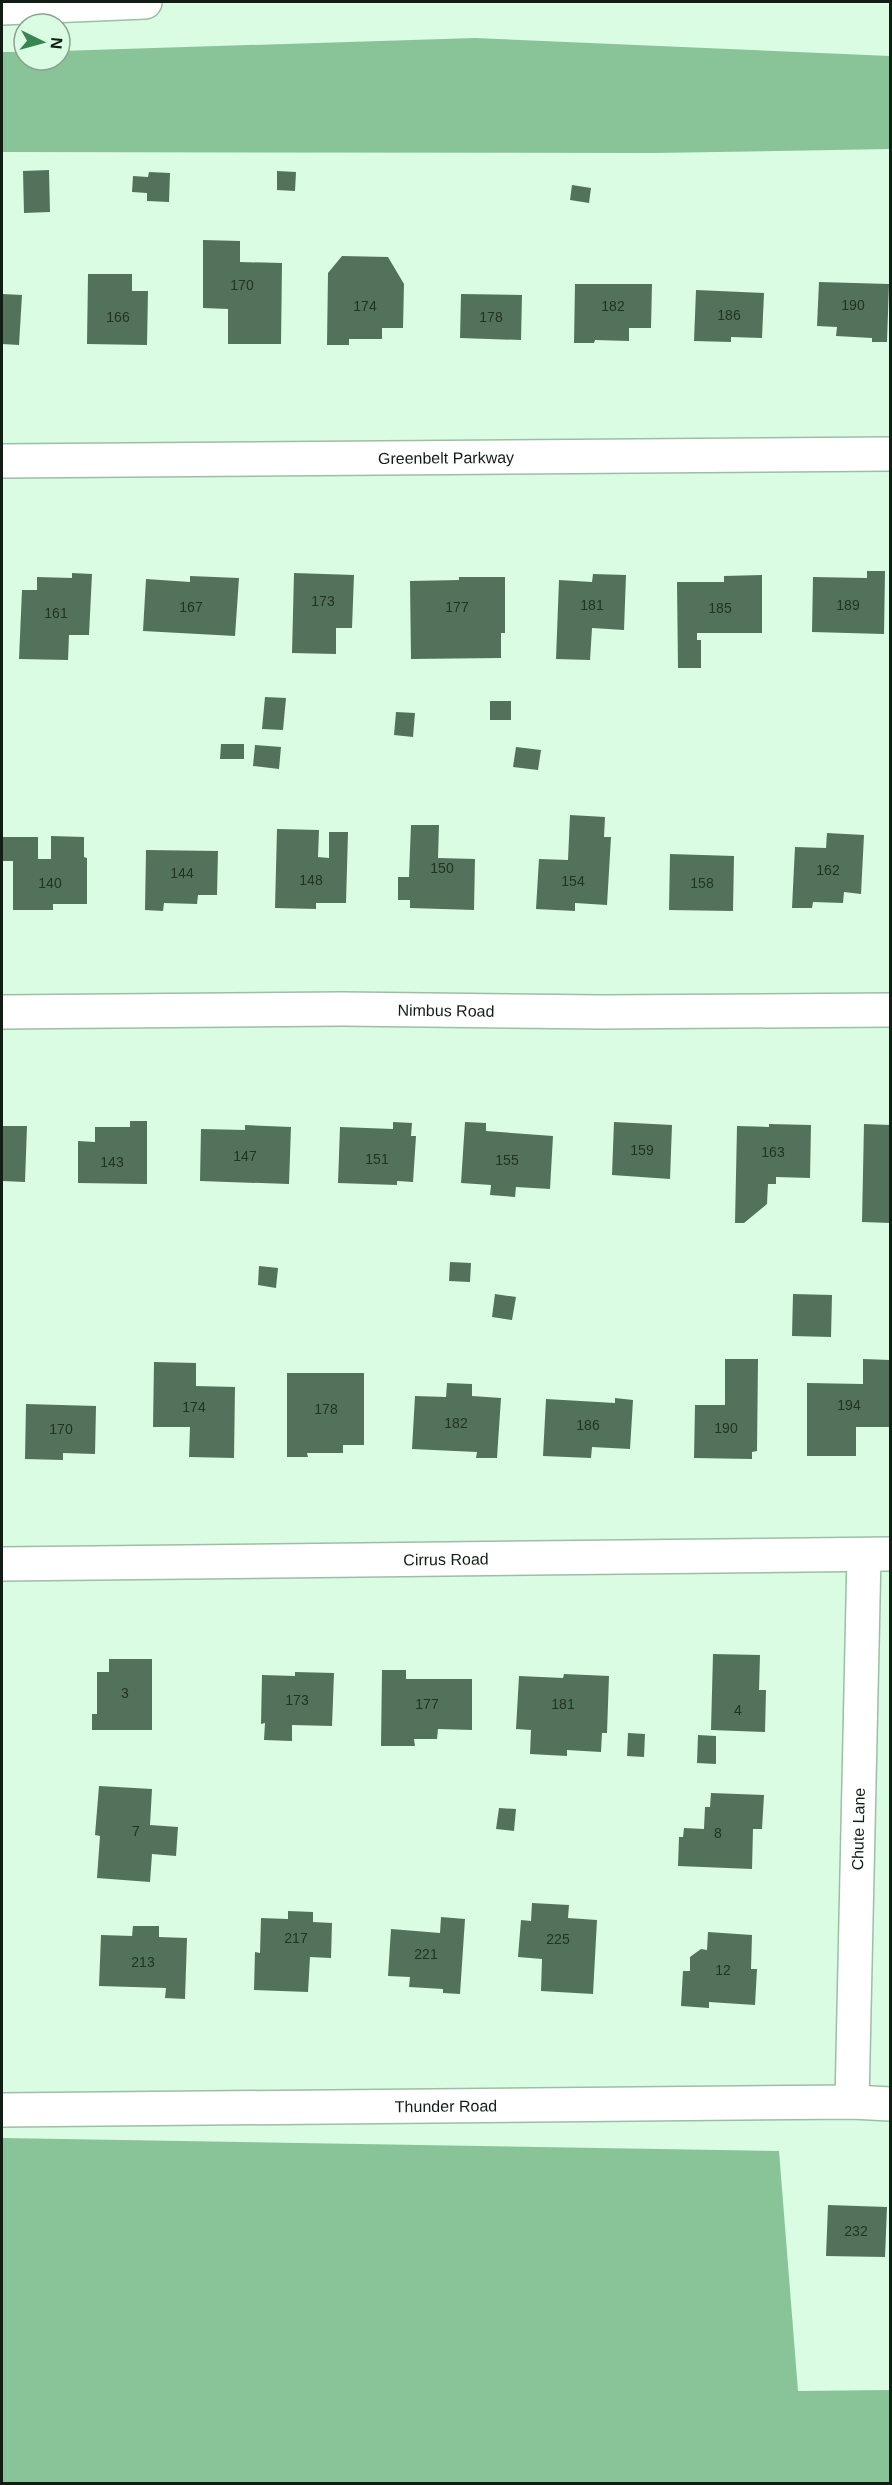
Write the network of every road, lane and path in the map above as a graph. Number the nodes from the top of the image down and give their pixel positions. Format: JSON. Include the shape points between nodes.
{"nodes":[{"id":1,"x":145,"y":2,"type":"edge"},
{"id":2,"x":2,"y":8,"type":"edge"},
{"id":3,"x":891,"y":454,"type":"edge"},
{"id":4,"x":2,"y":460,"type":"edge"},
{"id":5,"x":891,"y":1010,"type":"edge"},
{"id":6,"x":2,"y":1012,"type":"edge"},
{"id":7,"x":877,"y":1555,"type":"edge"},
{"id":8,"x":2,"y":1564,"type":"edge"},
{"id":9,"x":852,"y":2102,"type":"junction"},
{"id":10,"x":891,"y":2104,"type":"edge"},
{"id":11,"x":2,"y":2110,"type":"edge"}],
"edges":[{"from":1,"to":2,"type":"main road"},
{"from":3,"to":4,"type":"main road","name":"Greenbelt Parkway"},
{"from":5,"to":6,"type":"main road","name":"Nimbus Road"},
{"from":7,"to":8,"type":"main road","name":"Cirrus Road"},
{"from":7,"to":9,"type":"main road","name":"Chute Lane"},
{"from":9,"to":10,"type":"main road","name":"Thunder Road"},
{"from":9,"to":11,"type":"main road","name":"Thunder Road"}]}
